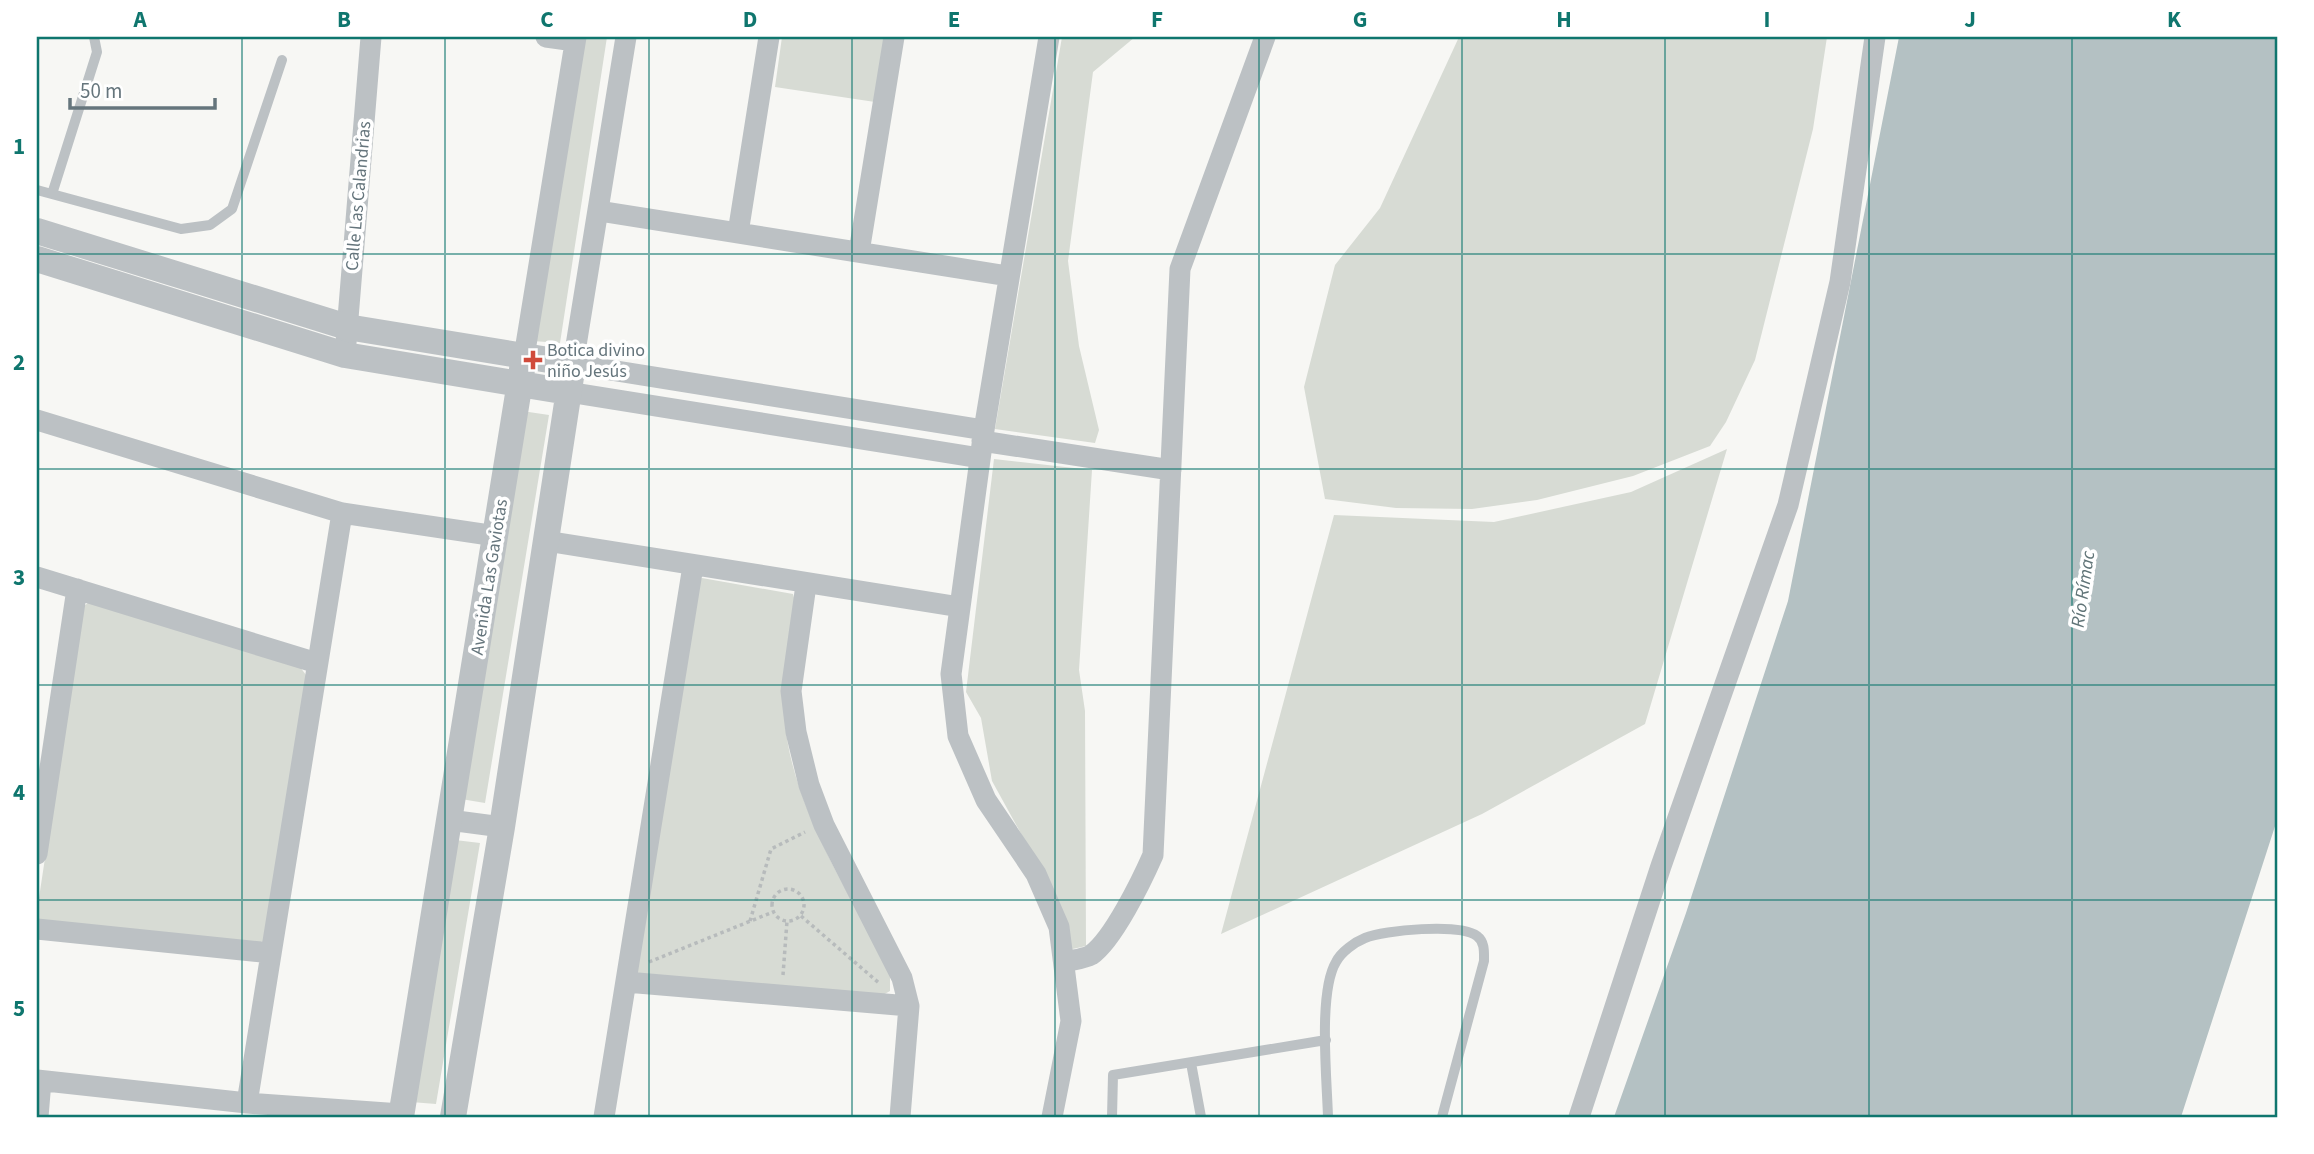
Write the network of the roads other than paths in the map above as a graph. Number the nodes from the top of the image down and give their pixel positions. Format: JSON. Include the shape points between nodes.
{"nodes":[{"id":1,"x":93,"y":37,"type":"edge"},
{"id":2,"x":370,"y":37,"type":"edge"},
{"id":3,"x":546,"y":37,"type":"edge"},
{"id":4,"x":626,"y":37,"type":"edge"},
{"id":5,"x":769,"y":37,"type":"edge"},
{"id":6,"x":894,"y":37,"type":"edge"},
{"id":7,"x":1049,"y":37,"type":"edge"},
{"id":8,"x":1265,"y":37,"type":"edge"},
{"id":9,"x":1875,"y":37,"type":"edge"},
{"id":10,"x":576,"y":39,"type":"edge"},
{"id":11,"x":282,"y":60,"type":"dead end"},
{"id":12,"x":37,"y":190,"type":"edge"},
{"id":13,"x":52,"y":194,"type":"junction"},
{"id":14,"x":599,"y":211,"type":"junction"},
{"id":15,"x":37,"y":231,"type":"edge"},
{"id":16,"x":738,"y":233,"type":"junction"},
{"id":17,"x":859,"y":252,"type":"junction"},
{"id":18,"x":37,"y":259,"type":"edge"},
{"id":19,"x":1007,"y":276,"type":"junction"},
{"id":20,"x":347,"y":327,"type":"junction"},
{"id":21,"x":345,"y":355,"type":"junction"},
{"id":22,"x":524,"y":357,"type":"junction"},
{"id":23,"x":573,"y":365,"type":"junction"},
{"id":24,"x":520,"y":384,"type":"junction"},
{"id":25,"x":568,"y":392,"type":"junction"},
{"id":26,"x":37,"y":420,"type":"edge"},
{"id":27,"x":982,"y":443,"type":"junction"},
{"id":28,"x":1171,"y":470,"type":"junction"},
{"id":29,"x":342,"y":513,"type":"junction"},
{"id":30,"x":495,"y":536,"type":"junction"},
{"id":31,"x":546,"y":541,"type":"junction"},
{"id":32,"x":693,"y":566,"type":"junction"},
{"id":33,"x":37,"y":577,"type":"edge"},
{"id":34,"x":806,"y":585,"type":"junction"},
{"id":35,"x":77,"y":589,"type":"junction"},
{"id":36,"x":960,"y":607,"type":"junction"},
{"id":37,"x":317,"y":663,"type":"junction"},
{"id":38,"x":449,"y":820,"type":"junction"},
{"id":39,"x":502,"y":827,"type":"junction"},
{"id":40,"x":37,"y":854,"type":"edge"},
{"id":41,"x":37,"y":929,"type":"edge"},
{"id":42,"x":271,"y":953,"type":"junction"},
{"id":43,"x":1063,"y":962,"type":"junction"},
{"id":44,"x":633,"y":974,"type":"junction"},
{"id":45,"x":909,"y":1006,"type":"junction"},
{"id":46,"x":1326,"y":1040,"type":"junction"},
{"id":47,"x":1191,"y":1063,"type":"junction"},
{"id":48,"x":39,"y":1080,"type":"edge"},
{"id":49,"x":247,"y":1103,"type":"junction"},
{"id":50,"x":401,"y":1115,"type":"edge"},
{"id":51,"x":38,"y":1117,"type":"edge"},
{"id":52,"x":453,"y":1117,"type":"edge"},
{"id":53,"x":604,"y":1117,"type":"edge"},
{"id":54,"x":900,"y":1117,"type":"edge"},
{"id":55,"x":1052,"y":1117,"type":"edge"},
{"id":56,"x":1112,"y":1117,"type":"edge"},
{"id":57,"x":1201,"y":1117,"type":"edge"},
{"id":58,"x":1328,"y":1117,"type":"edge"},
{"id":59,"x":1442,"y":1117,"type":"edge"},
{"id":60,"x":1579,"y":1117,"type":"edge"}],
"edges":[{"from":1,"to":13,"type":"lane","via":[[97,52]]},
{"from":2,"to":20,"type":"street","name":"Calle Las Calandrias"},
{"from":3,"to":10,"type":"street"},
{"from":4,"to":14,"type":"street"},
{"from":5,"to":16,"type":"street"},
{"from":6,"to":17,"type":"street"},
{"from":7,"to":19,"type":"street"},
{"from":8,"to":28,"type":"street","via":[[1180,269]]},
{"from":9,"to":60,"type":"street","via":[[1839,282],[1788,505],[1661,866]]},
{"from":10,"to":22,"type":"street","name":"Avenida Las Gaviotas"},
{"from":11,"to":13,"type":"lane","via":[[232,209],[210,225],[181,229]]},
{"from":12,"to":13,"type":"lane"},
{"from":14,"to":16,"type":"street"},
{"from":14,"to":23,"type":"street"},
{"from":15,"to":20,"type":"street"},
{"from":16,"to":17,"type":"street"},
{"from":17,"to":19,"type":"street"},
{"from":18,"to":21,"type":"street"},
{"from":19,"to":27,"type":"street"},
{"from":20,"to":21,"type":"street","name":"Calle Las Calandrias"},
{"from":20,"to":22,"type":"street"},
{"from":21,"to":24,"type":"street"},
{"from":22,"to":23,"type":"street"},
{"from":22,"to":24,"type":"street","name":"Avenida Las Gaviotas"},
{"from":23,"to":25,"type":"street"},
{"from":23,"to":27,"type":"street"},
{"from":24,"to":25,"type":"street"},
{"from":24,"to":30,"type":"street","name":"Avenida Las Gaviotas"},
{"from":25,"to":27,"type":"street"},
{"from":25,"to":31,"type":"street"},
{"from":26,"to":29,"type":"street"},
{"from":27,"to":28,"type":"street"},
{"from":27,"to":36,"type":"street"},
{"from":28,"to":43,"type":"street","via":[[1153,855],[1119,919],[1091,955]]},
{"from":29,"to":30,"type":"street"},
{"from":29,"to":37,"type":"street"},
{"from":30,"to":38,"type":"street","name":"Avenida Las Gaviotas"},
{"from":31,"to":32,"type":"street"},
{"from":31,"to":39,"type":"street"},
{"from":32,"to":34,"type":"street"},
{"from":32,"to":44,"type":"street"},
{"from":33,"to":35,"type":"street"},
{"from":34,"to":36,"type":"street"},
{"from":34,"to":45,"type":"street","via":[[791,691],[796,732],[824,825],[902,978]]},
{"from":35,"to":37,"type":"street"},
{"from":35,"to":40,"type":"street"},
{"from":36,"to":43,"type":"street","via":[[951,674],[958,736],[986,800],[1036,874],[1059,927]]},
{"from":37,"to":42,"type":"street"},
{"from":38,"to":39,"type":"street"},
{"from":38,"to":50,"type":"street","name":"Avenida Las Gaviotas"},
{"from":39,"to":52,"type":"street"},
{"from":41,"to":42,"type":"street"},
{"from":42,"to":49,"type":"street"},
{"from":43,"to":55,"type":"street","via":[[1071,1021]]},
{"from":44,"to":45,"type":"street"},
{"from":44,"to":53,"type":"street"},
{"from":45,"to":54,"type":"street"},
{"from":46,"to":47,"type":"lane"},
{"from":46,"to":58,"type":"lane"},
{"from":46,"to":59,"type":"lane","via":[[1329,981],[1345,951],[1366,937],[1425,929],[1476,935],[1483,944],[1484,961]]},
{"from":47,"to":56,"type":"lane","via":[[1113,1075]]},
{"from":47,"to":57,"type":"lane"},
{"from":48,"to":49,"type":"street"},
{"from":48,"to":51,"type":"street"},
{"from":49,"to":50,"type":"street"}]}
